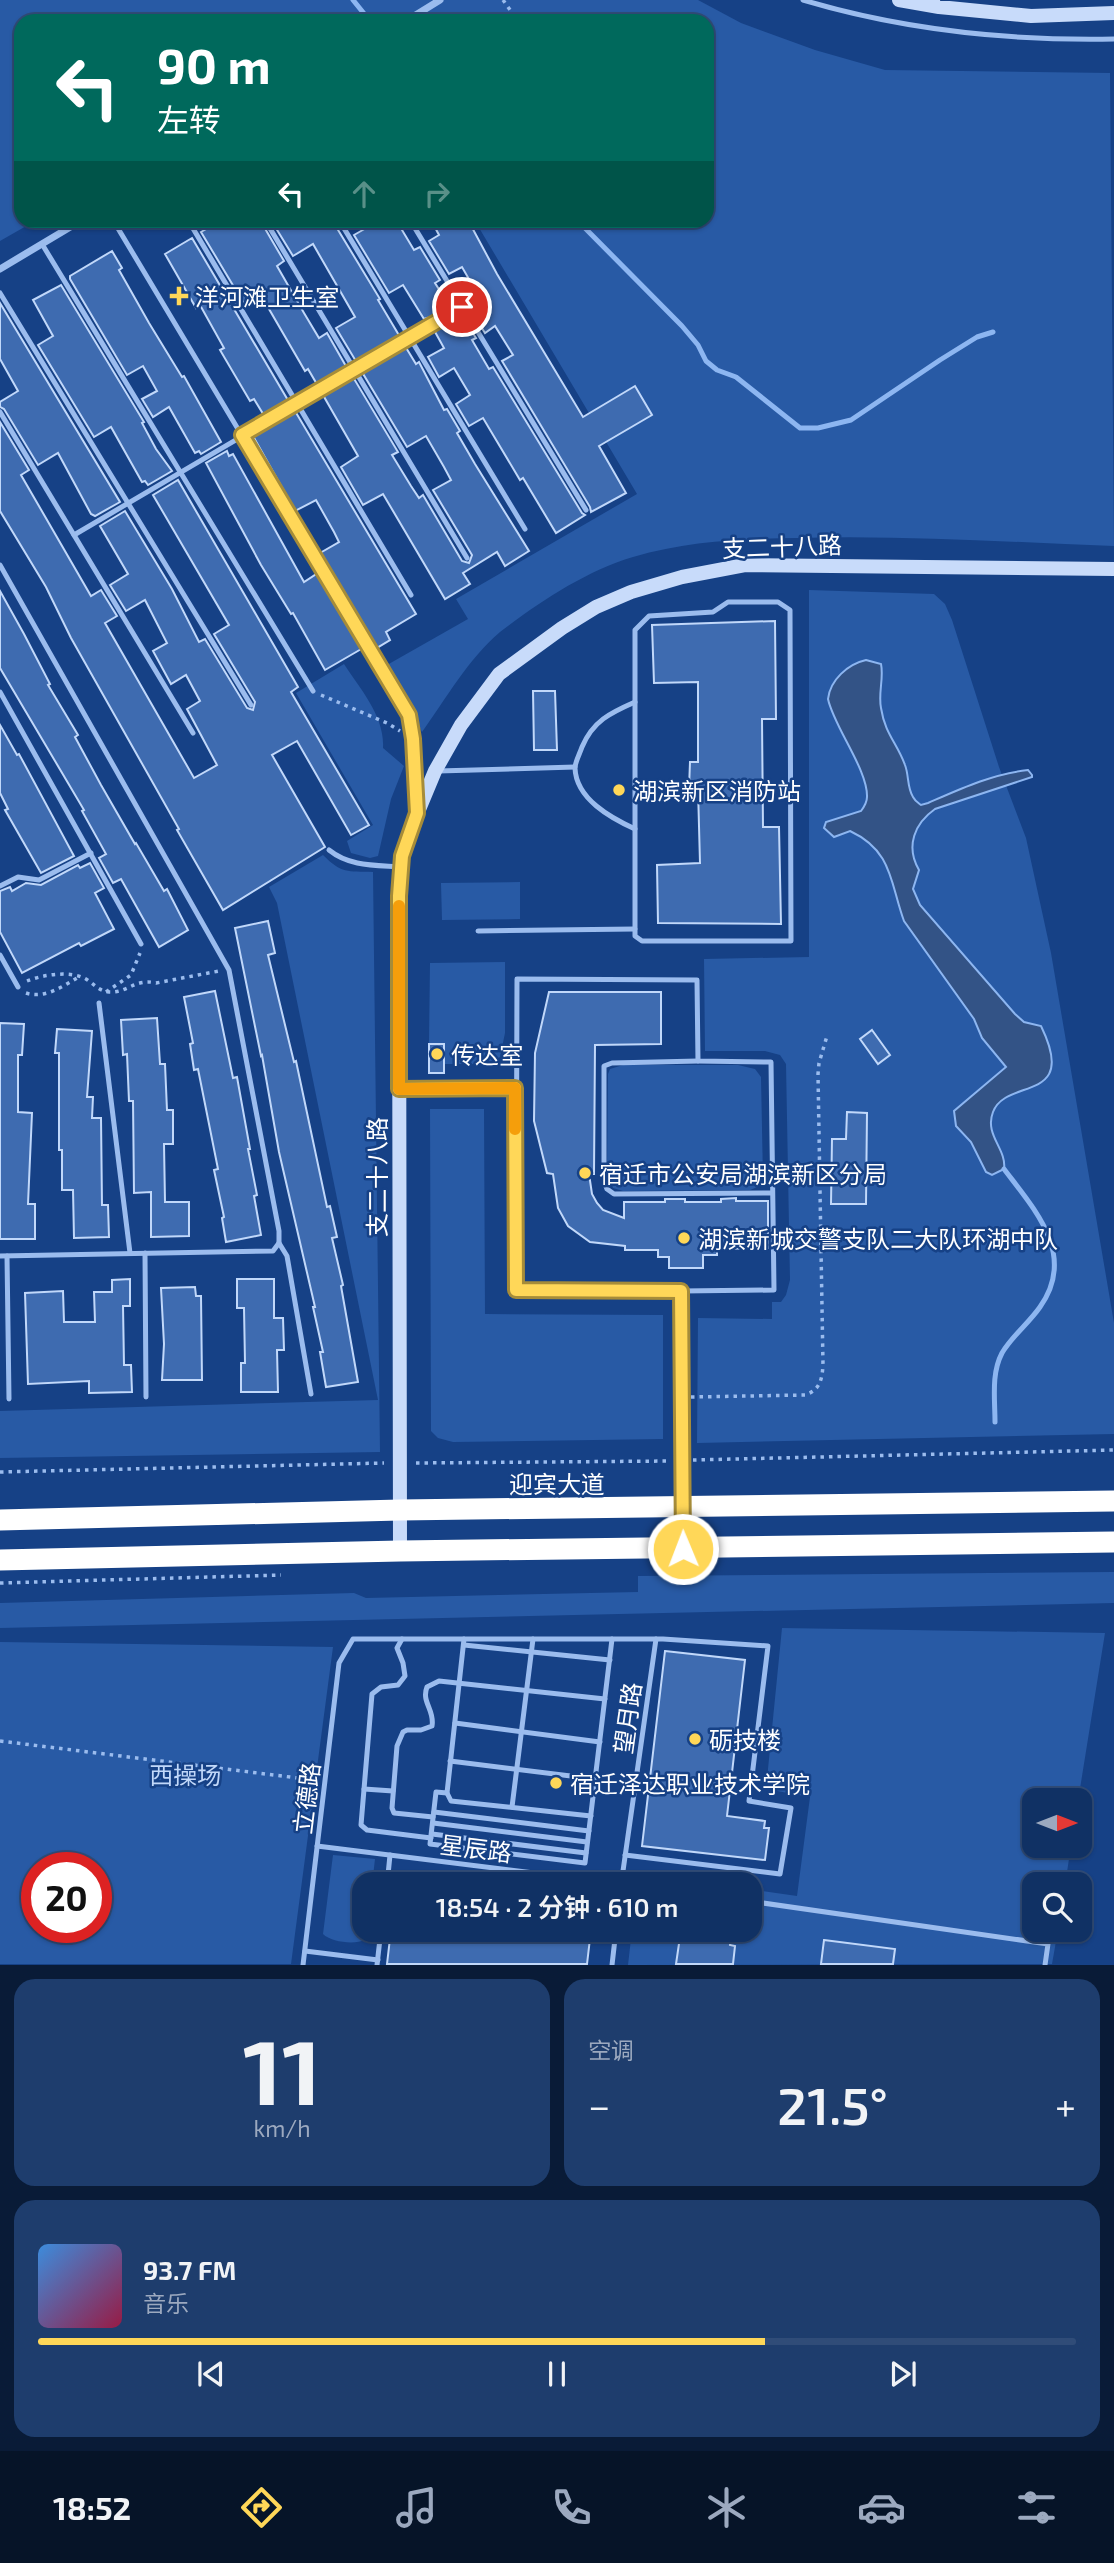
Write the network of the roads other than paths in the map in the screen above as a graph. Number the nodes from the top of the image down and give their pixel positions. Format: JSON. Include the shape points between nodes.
{"nodes":[{"id":1,"x":440,"y":0,"type":"edge"},
{"id":2,"x":803,"y":0,"type":"edge"},
{"id":3,"x":899,"y":0,"type":"edge"},
{"id":4,"x":1114,"y":13,"type":"edge"},
{"id":5,"x":417,"y":14,"type":"edge"},
{"id":6,"x":1114,"y":39,"type":"edge"},
{"id":7,"x":69,"y":228,"type":"edge"},
{"id":8,"x":118,"y":228,"type":"edge"},
{"id":9,"x":193,"y":228,"type":"edge"},
{"id":10,"x":270,"y":228,"type":"edge"},
{"id":11,"x":344,"y":228,"type":"edge"},
{"id":12,"x":415,"y":228,"type":"edge"},
{"id":13,"x":42,"y":244,"type":"junction"},
{"id":14,"x":0,"y":269,"type":"edge"},
{"id":15,"x":0,"y":293,"type":"edge"},
{"id":16,"x":462,"y":307,"type":"junction"},
{"id":17,"x":409,"y":338,"type":"junction"},
{"id":18,"x":355,"y":369,"type":"junction"},
{"id":19,"x":297,"y":403,"type":"junction"},
{"id":20,"x":0,"y":412,"type":"edge"},
{"id":21,"x":242,"y":435,"type":"junction"},
{"id":22,"x":180,"y":472,"type":"junction"},
{"id":23,"x":128,"y":503,"type":"junction"},
{"id":24,"x":586,"y":510,"type":"dead end"},
{"id":25,"x":525,"y":529,"type":"dead end"},
{"id":26,"x":74,"y":535,"type":"junction"},
{"id":27,"x":467,"y":558,"type":"dead end"},
{"id":28,"x":0,"y":565,"type":"edge"},
{"id":29,"x":1114,"y":569,"type":"edge"},
{"id":30,"x":411,"y":595,"type":"dead end"},
{"id":31,"x":313,"y":691,"type":"road end"},
{"id":32,"x":0,"y":692,"type":"edge"},
{"id":33,"x":635,"y":702,"type":"junction"},
{"id":34,"x":251,"y":705,"type":"dead end"},
{"id":35,"x":193,"y":733,"type":"dead end"},
{"id":36,"x":575,"y":767,"type":"junction"},
{"id":37,"x":435,"y":771,"type":"junction"},
{"id":38,"x":417,"y":813,"type":"junction"},
{"id":39,"x":635,"y":829,"type":"junction"},
{"id":40,"x":329,"y":850,"type":"dead end"},
{"id":41,"x":91,"y":853,"type":"junction"},
{"id":42,"x":402,"y":867,"type":"junction"},
{"id":43,"x":0,"y":886,"type":"edge"},
{"id":44,"x":635,"y":929,"type":"junction"},
{"id":45,"x":478,"y":931,"type":"dead end"},
{"id":46,"x":141,"y":944,"type":"road end"},
{"id":47,"x":0,"y":955,"type":"edge"},
{"id":48,"x":18,"y":987,"type":"road end"},
{"id":49,"x":99,"y":1003,"type":"road end"},
{"id":50,"x":698,"y":1061,"type":"junction"},
{"id":51,"x":515,"y":1088,"type":"junction"},
{"id":52,"x":399,"y":1089,"type":"junction"},
{"id":53,"x":772,"y":1193,"type":"junction"},
{"id":54,"x":279,"y":1244,"type":"junction"},
{"id":55,"x":130,"y":1253,"type":"junction"},
{"id":56,"x":145,"y":1253,"type":"junction"},
{"id":57,"x":3,"y":1256,"type":"edge"},
{"id":58,"x":681,"y":1291,"type":"junction"},
{"id":59,"x":311,"y":1394,"type":"dead end"},
{"id":60,"x":146,"y":1397,"type":"dead end"},
{"id":61,"x":9,"y":1399,"type":"dead end"},
{"id":62,"x":1114,"y":1501,"type":"edge"},
{"id":63,"x":682,"y":1508,"type":"junction"},
{"id":64,"x":400,"y":1510,"type":"junction"},
{"id":65,"x":0,"y":1520,"type":"edge"},
{"id":66,"x":1114,"y":1542,"type":"edge"},
{"id":67,"x":683,"y":1549,"type":"junction"},
{"id":68,"x":400,"y":1550,"type":"junction"},
{"id":69,"x":0,"y":1560,"type":"edge"},
{"id":70,"x":402,"y":1639,"type":"junction"},
{"id":71,"x":533,"y":1639,"type":"junction"},
{"id":72,"x":612,"y":1639,"type":"junction"},
{"id":73,"x":656,"y":1639,"type":"junction"},
{"id":74,"x":464,"y":1642,"type":"junction"},
{"id":75,"x":532,"y":1652,"type":"junction"},
{"id":76,"x":610,"y":1660,"type":"junction"},
{"id":77,"x":459,"y":1683,"type":"junction"},
{"id":78,"x":527,"y":1690,"type":"junction"},
{"id":79,"x":605,"y":1699,"type":"junction"},
{"id":80,"x":454,"y":1723,"type":"junction"},
{"id":81,"x":521,"y":1732,"type":"junction"},
{"id":82,"x":600,"y":1742,"type":"junction"},
{"id":83,"x":450,"y":1761,"type":"junction"},
{"id":84,"x":516,"y":1769,"type":"junction"},
{"id":85,"x":595,"y":1779,"type":"junction"},
{"id":86,"x":364,"y":1788,"type":"junction"},
{"id":87,"x":393,"y":1791,"type":"junction"},
{"id":88,"x":447,"y":1793,"type":"junction"},
{"id":89,"x":512,"y":1807,"type":"junction"},
{"id":90,"x":591,"y":1816,"type":"junction"},
{"id":91,"x":433,"y":1817,"type":"junction"},
{"id":92,"x":589,"y":1831,"type":"junction"},
{"id":93,"x":431,"y":1836,"type":"junction"},
{"id":94,"x":587,"y":1842,"type":"junction"},
{"id":95,"x":317,"y":1846,"type":"junction"},
{"id":96,"x":586,"y":1853,"type":"junction"},
{"id":97,"x":390,"y":1855,"type":"junction"},
{"id":98,"x":625,"y":1855,"type":"junction"},
{"id":99,"x":388,"y":1872,"type":"edge"},
{"id":100,"x":525,"y":1872,"type":"edge"},
{"id":101,"x":623,"y":1872,"type":"edge"},
{"id":102,"x":762,"y":1903,"type":"edge"},
{"id":103,"x":380,"y":1942,"type":"edge"},
{"id":104,"x":615,"y":1942,"type":"edge"},
{"id":105,"x":305,"y":1951,"type":"junction"},
{"id":106,"x":377,"y":1962,"type":"edge"},
{"id":107,"x":303,"y":1965,"type":"edge"},
{"id":108,"x":612,"y":1965,"type":"edge"},
{"id":109,"x":1045,"y":1965,"type":"edge"}],
"edges":[{"from":1,"to":5,"type":"street"},
{"from":2,"to":6,"type":"lane","via":[[867,18],[949,32]]},
{"from":3,"to":4,"type":"street","via":[[1031,16]]},
{"from":7,"to":13,"type":"street"},
{"from":8,"to":21,"type":"lane"},
{"from":9,"to":19,"type":"lane"},
{"from":10,"to":18,"type":"lane"},
{"from":11,"to":17,"type":"lane"},
{"from":12,"to":16,"type":"lane"},
{"from":13,"to":14,"type":"street"},
{"from":13,"to":22,"type":"lane"},
{"from":15,"to":23,"type":"lane"},
{"from":16,"to":17,"type":"lane"},
{"from":16,"to":24,"type":"lane"},
{"from":17,"to":18,"type":"lane"},
{"from":17,"to":25,"type":"lane"},
{"from":18,"to":19,"type":"lane"},
{"from":18,"to":27,"type":"lane"},
{"from":19,"to":21,"type":"lane"},
{"from":19,"to":30,"type":"lane"},
{"from":20,"to":26,"type":"lane"},
{"from":21,"to":22,"type":"lane"},
{"from":21,"to":38,"type":"lane","via":[[409,715]]},
{"from":22,"to":23,"type":"lane"},
{"from":22,"to":31,"type":"lane"},
{"from":23,"to":26,"type":"lane"},
{"from":23,"to":34,"type":"lane"},
{"from":26,"to":35,"type":"lane"},
{"from":28,"to":54,"type":"lane","via":[[229,970]]},
{"from":29,"to":37,"type":"street","name":"支二十八路","via":[[745,565],[681,577],[596,607],[499,674],[461,725]]},
{"from":32,"to":41,"type":"lane"},
{"from":33,"to":36,"type":"lane","via":[[595,724]]},
{"from":33,"to":39,"type":"lane"},
{"from":33,"to":44,"type":"lane","via":[[635,630],[649,616],[713,612],[728,602],[778,602],[790,610],[791,941],[654,942],[642,941],[635,936]]},
{"from":36,"to":37,"type":"lane"},
{"from":36,"to":39,"type":"lane","via":[[588,797],[615,820]]},
{"from":37,"to":38,"type":"street","name":"支二十八路"},
{"from":38,"to":42,"type":"street","name":"支二十八路"},
{"from":39,"to":44,"type":"lane"},
{"from":40,"to":42,"type":"lane","via":[[357,864]]},
{"from":41,"to":43,"type":"lane","via":[[39,880],[18,877]]},
{"from":41,"to":46,"type":"lane"},
{"from":42,"to":52,"type":"street","name":"支二十八路"},
{"from":44,"to":45,"type":"lane"},
{"from":47,"to":48,"type":"lane"},
{"from":49,"to":55,"type":"lane"},
{"from":50,"to":51,"type":"lane","via":[[697,980],[517,979]]},
{"from":50,"to":53,"type":"lane","via":[[771,1062]]},
{"from":50,"to":53,"type":"lane","via":[[604,1066],[607,1189],[614,1194]]},
{"from":51,"to":52,"type":"lane"},
{"from":51,"to":58,"type":"lane","via":[[516,1290]]},
{"from":52,"to":64,"type":"street","name":"支二十八路"},
{"from":53,"to":58,"type":"lane","via":[[774,1290]]},
{"from":54,"to":56,"type":"lane","via":[[273,1251]]},
{"from":54,"to":59,"type":"lane","via":[[287,1256]]},
{"from":55,"to":56,"type":"lane"},
{"from":55,"to":57,"type":"lane"},
{"from":56,"to":60,"type":"lane"},
{"from":57,"to":61,"type":"lane"},
{"from":58,"to":63,"type":"lane"},
{"from":62,"to":63,"type":"highway","name":"迎宾大道"},
{"from":63,"to":64,"type":"highway","name":"迎宾大道"},
{"from":63,"to":67,"type":"lane"},
{"from":64,"to":65,"type":"highway","name":"迎宾大道"},
{"from":64,"to":68,"type":"street","name":"支二十八路"},
{"from":66,"to":67,"type":"highway"},
{"from":67,"to":68,"type":"highway"},
{"from":68,"to":69,"type":"highway"},
{"from":70,"to":74,"type":"lane"},
{"from":70,"to":86,"type":"lane","via":[[397,1648],[405,1676],[398,1685],[381,1687],[372,1694]]},
{"from":70,"to":95,"type":"lane","name":"立德路","via":[[353,1639],[339,1663]]},
{"from":71,"to":72,"type":"lane"},
{"from":71,"to":74,"type":"lane"},
{"from":71,"to":75,"type":"lane"},
{"from":72,"to":73,"type":"lane"},
{"from":72,"to":76,"type":"lane"},
{"from":73,"to":98,"type":"lane","name":"望月路"},
{"from":73,"to":98,"type":"lane","via":[[768,1646],[749,1801],[791,1808],[780,1874]]},
{"from":74,"to":75,"type":"lane"},
{"from":74,"to":77,"type":"lane"},
{"from":75,"to":76,"type":"lane"},
{"from":75,"to":78,"type":"lane"},
{"from":76,"to":79,"type":"lane"},
{"from":77,"to":78,"type":"lane"},
{"from":77,"to":80,"type":"lane"},
{"from":77,"to":87,"type":"lane","via":[[439,1681],[427,1687],[425,1702],[431,1710],[432,1726],[403,1732],[397,1746]]},
{"from":78,"to":79,"type":"lane"},
{"from":78,"to":81,"type":"lane"},
{"from":79,"to":82,"type":"lane"},
{"from":80,"to":81,"type":"lane"},
{"from":80,"to":83,"type":"lane"},
{"from":81,"to":82,"type":"lane"},
{"from":81,"to":84,"type":"lane"},
{"from":82,"to":85,"type":"lane"},
{"from":83,"to":84,"type":"lane"},
{"from":83,"to":88,"type":"lane"},
{"from":84,"to":85,"type":"lane"},
{"from":84,"to":89,"type":"lane"},
{"from":85,"to":90,"type":"lane"},
{"from":86,"to":87,"type":"lane"},
{"from":86,"to":93,"type":"lane","via":[[360,1825]]},
{"from":87,"to":91,"type":"lane","via":[[394,1813]]},
{"from":88,"to":89,"type":"lane","via":[[451,1801]]},
{"from":88,"to":91,"type":"lane","via":[[436,1792]]},
{"from":89,"to":90,"type":"lane"},
{"from":90,"to":92,"type":"lane"},
{"from":91,"to":92,"type":"lane"},
{"from":91,"to":93,"type":"lane"},
{"from":91,"to":94,"type":"lane"},
{"from":92,"to":94,"type":"lane"},
{"from":93,"to":96,"type":"lane"},
{"from":93,"to":96,"type":"lane","via":[[430,1844],[585,1863]]},
{"from":94,"to":96,"type":"lane"},
{"from":95,"to":97,"type":"lane","name":"星辰路"},
{"from":95,"to":105,"type":"lane","name":"立德路"},
{"from":97,"to":99,"type":"lane"},
{"from":97,"to":100,"type":"lane","name":"星辰路"},
{"from":98,"to":101,"type":"lane","name":"望月路"},
{"from":102,"to":109,"type":"lane","via":[[1048,1944]]},
{"from":103,"to":106,"type":"lane"},
{"from":104,"to":108,"type":"lane"},
{"from":105,"to":106,"type":"lane"},
{"from":105,"to":107,"type":"lane","name":"立德路"}]}
